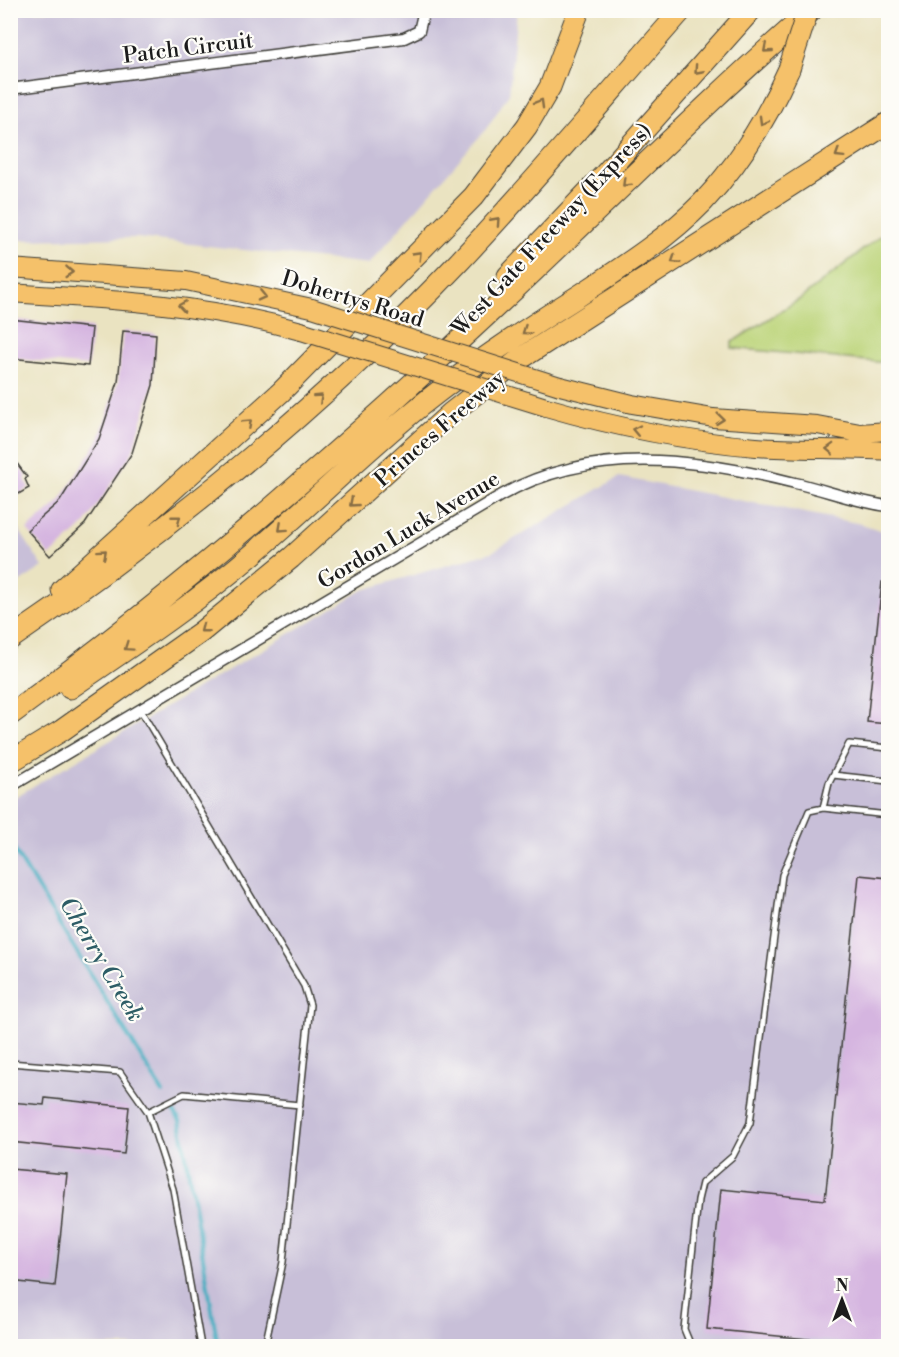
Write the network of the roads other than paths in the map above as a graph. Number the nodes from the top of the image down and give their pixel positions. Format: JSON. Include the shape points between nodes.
{"nodes":[{"id":1,"x":424,"y":10,"type":"edge"},
{"id":2,"x":579,"y":10,"type":"edge"},
{"id":3,"x":682,"y":10,"type":"edge"},
{"id":4,"x":751,"y":10,"type":"edge"},
{"id":5,"x":810,"y":10,"type":"edge"},
{"id":6,"x":10,"y":89,"type":"edge"},
{"id":7,"x":888,"y":123,"type":"edge"},
{"id":8,"x":10,"y":268,"type":"edge"},
{"id":9,"x":10,"y":293,"type":"edge"},
{"id":10,"x":888,"y":431,"type":"edge"},
{"id":11,"x":347,"y":443,"type":"junction"},
{"id":12,"x":888,"y":451,"type":"edge"},
{"id":13,"x":868,"y":503,"type":"junction"},
{"id":14,"x":888,"y":506,"type":"edge"},
{"id":15,"x":888,"y":512,"type":"edge"},
{"id":16,"x":10,"y":632,"type":"edge"},
{"id":17,"x":10,"y":639,"type":"edge"},
{"id":18,"x":141,"y":711,"type":"junction"},
{"id":19,"x":10,"y":715,"type":"edge"},
{"id":20,"x":10,"y":729,"type":"edge"},
{"id":21,"x":888,"y":748,"type":"edge"},
{"id":22,"x":10,"y":762,"type":"edge"},
{"id":23,"x":833,"y":775,"type":"junction"},
{"id":24,"x":888,"y":781,"type":"edge"},
{"id":25,"x":10,"y":787,"type":"edge"},
{"id":26,"x":823,"y":808,"type":"junction"},
{"id":27,"x":888,"y":815,"type":"edge"},
{"id":28,"x":10,"y":1063,"type":"edge"},
{"id":29,"x":300,"y":1106,"type":"junction"},
{"id":30,"x":148,"y":1112,"type":"junction"},
{"id":31,"x":201,"y":1347,"type":"edge"},
{"id":32,"x":265,"y":1347,"type":"edge"},
{"id":33,"x":691,"y":1347,"type":"edge"}],
"edges":[{"from":1,"to":6,"type":"street","name":"Patch Circuit","via":[[419,31],[404,39]]},
{"from":16,"to":2,"type":"highway","one_way":true,"via":[[88,567],[281,392],[474,196],[527,126],[550,87]]},
{"from":17,"to":3,"type":"highway","one_way":true,"via":[[179,518],[345,375],[457,264]]},
{"from":4,"to":11,"type":"highway","name":"West Gate Freeway (Express)","one_way":true,"via":[[597,183]]},
{"from":5,"to":11,"type":"highway","one_way":true},
{"from":5,"to":20,"type":"highway","one_way":true,"bridge":true,"via":[[789,69],[752,140],[727,175],[668,233],[420,405],[197,599]]},
{"from":7,"to":22,"type":"highway","name":"Princes Freeway","one_way":true,"via":[[520,359],[451,413],[291,558],[201,632],[89,712]]},
{"from":8,"to":10,"type":"main road","name":"Dohertys Road","one_way":true,"bridge":true,"via":[[186,281],[312,308],[560,386],[632,404],[713,418],[817,425],[860,433]]},
{"from":12,"to":9,"type":"main road","name":"Dohertys Road","one_way":true,"bridge":true,"via":[[760,447],[631,429],[546,407],[263,320],[177,305]]},
{"from":11,"to":19,"type":"highway","via":[[76,667]]},
{"from":13,"to":14,"type":"street","name":"Gordon Luck Avenue"},
{"from":13,"to":15,"type":"street","name":"Gordon Luck Avenue"},
{"from":13,"to":18,"type":"street","name":"Gordon Luck Avenue","via":[[793,482],[700,466],[621,460],[562,469],[500,496]]},
{"from":18,"to":25,"type":"street","name":"Gordon Luck Avenue"},
{"from":18,"to":29,"type":"lane","via":[[308,996],[310,1016]]},
{"from":21,"to":23,"type":"lane","via":[[849,744]]},
{"from":23,"to":24,"type":"lane"},
{"from":23,"to":26,"type":"lane"},
{"from":26,"to":27,"type":"lane"},
{"from":26,"to":33,"type":"lane","via":[[809,811],[782,875],[750,1122],[733,1155],[702,1183],[684,1329]]},
{"from":28,"to":30,"type":"lane","via":[[120,1071]]},
{"from":29,"to":30,"type":"lane","via":[[184,1094]]},
{"from":29,"to":32,"type":"lane","via":[[283,1262]]},
{"from":30,"to":31,"type":"lane","via":[[173,1190]]}]}
